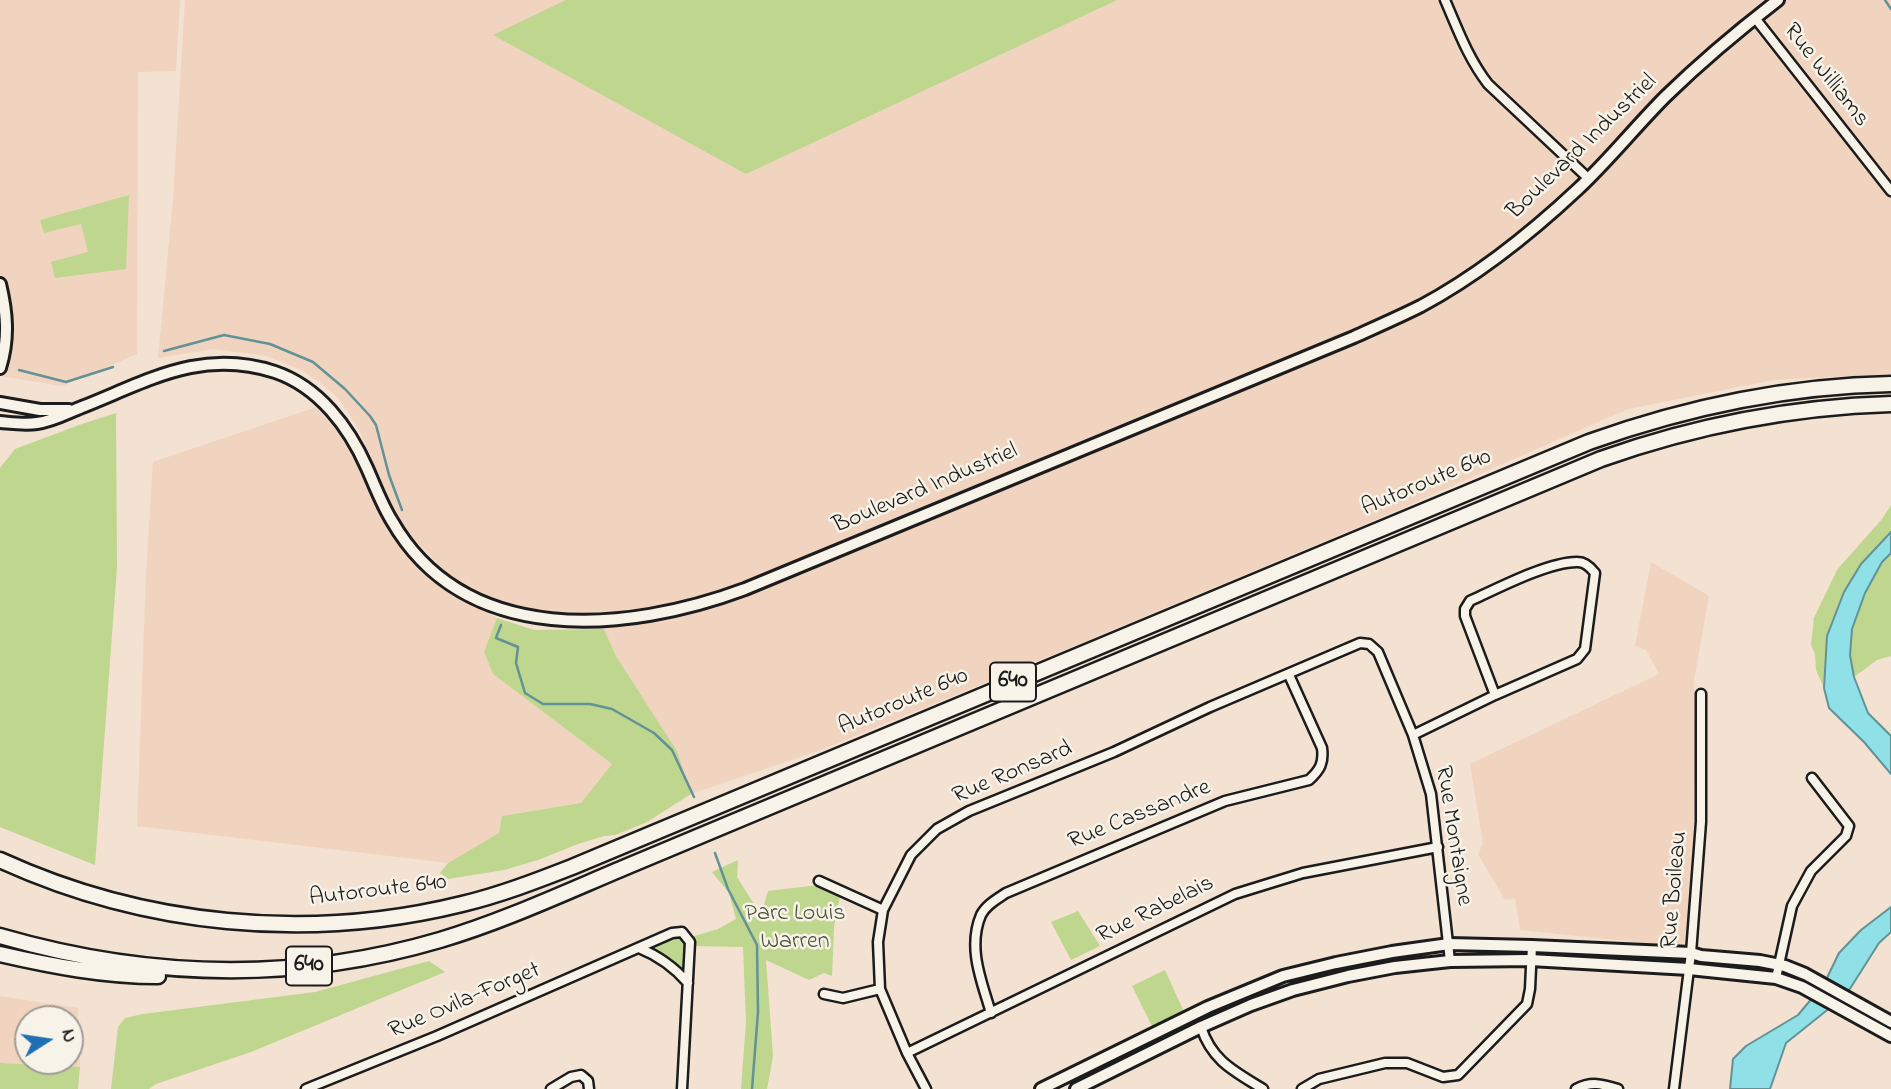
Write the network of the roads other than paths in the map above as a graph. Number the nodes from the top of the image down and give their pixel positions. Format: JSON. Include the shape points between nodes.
{"nodes":[{"id":1,"x":1445,"y":0,"type":"edge"},
{"id":2,"x":1778,"y":0,"type":"edge"},
{"id":3,"x":1755,"y":18,"type":"junction"},
{"id":4,"x":1589,"y":178,"type":"junction"},
{"id":5,"x":1891,"y":191,"type":"edge"},
{"id":6,"x":0,"y":284,"type":"edge"},
{"id":7,"x":0,"y":368,"type":"edge"},
{"id":8,"x":1891,"y":384,"type":"edge"},
{"id":9,"x":0,"y":403,"type":"edge"},
{"id":10,"x":1891,"y":404,"type":"edge"},
{"id":11,"x":79,"y":409,"type":"junction"},
{"id":12,"x":0,"y":422,"type":"edge"},
{"id":13,"x":1369,"y":644,"type":"joint"},
{"id":14,"x":1289,"y":674,"type":"junction"},
{"id":15,"x":1701,"y":694,"type":"dead end"},
{"id":16,"x":1494,"y":695,"type":"junction"},
{"id":17,"x":1413,"y":735,"type":"junction"},
{"id":18,"x":1812,"y":778,"type":"dead end"},
{"id":19,"x":1438,"y":847,"type":"junction"},
{"id":20,"x":0,"y":860,"type":"edge"},
{"id":21,"x":819,"y":881,"type":"dead end"},
{"id":22,"x":883,"y":910,"type":"junction"},
{"id":23,"x":0,"y":936,"type":"edge"},
{"id":24,"x":1449,"y":944,"type":"junction"},
{"id":25,"x":1532,"y":946,"type":"junction"},
{"id":26,"x":639,"y":948,"type":"junction"},
{"id":27,"x":1691,"y":953,"type":"junction"},
{"id":28,"x":0,"y":954,"type":"edge"},
{"id":29,"x":1530,"y":960,"type":"junction"},
{"id":30,"x":1450,"y":961,"type":"junction"},
{"id":31,"x":84,"y":964,"type":"junction"},
{"id":32,"x":1780,"y":964,"type":"junction"},
{"id":33,"x":1689,"y":969,"type":"junction"},
{"id":34,"x":1776,"y":978,"type":"junction"},
{"id":35,"x":688,"y":983,"type":"junction"},
{"id":36,"x":880,"y":989,"type":"junction"},
{"id":37,"x":824,"y":994,"type":"dead end"},
{"id":38,"x":991,"y":1013,"type":"junction"},
{"id":39,"x":1891,"y":1022,"type":"edge"},
{"id":40,"x":1201,"y":1027,"type":"junction"},
{"id":41,"x":1891,"y":1036,"type":"edge"},
{"id":42,"x":907,"y":1053,"type":"junction"},
{"id":43,"x":306,"y":1089,"type":"edge"},
{"id":44,"x":551,"y":1089,"type":"edge"},
{"id":45,"x":589,"y":1089,"type":"edge"},
{"id":46,"x":682,"y":1089,"type":"edge"},
{"id":47,"x":926,"y":1089,"type":"edge"},
{"id":48,"x":1041,"y":1089,"type":"edge"},
{"id":49,"x":1076,"y":1089,"type":"edge"},
{"id":50,"x":1263,"y":1089,"type":"edge"},
{"id":51,"x":1302,"y":1089,"type":"edge"},
{"id":52,"x":1576,"y":1089,"type":"edge"},
{"id":53,"x":1618,"y":1089,"type":"edge"},
{"id":54,"x":1674,"y":1089,"type":"edge"}],
"edges":[{"from":1,"to":4,"type":"street","via":[[1464,46],[1488,84]]},
{"from":2,"to":3,"type":"street","name":"Boulevard Industriel"},
{"from":3,"to":4,"type":"street","name":"Boulevard Industriel","via":[[1672,90]]},
{"from":3,"to":5,"type":"street","name":"Rue Williams"},
{"from":4,"to":11,"type":"street","name":"Boulevard Industriel","via":[[1499,256],[1407,313],[745,589],[651,615],[587,621],[541,619],[501,609],[456,588],[402,538],[358,449],[335,415],[309,389],[278,373],[234,363],[195,365]]},
{"from":6,"to":7,"type":"street","via":[[7,325]]},
{"from":8,"to":20,"type":"highway","name":"Autoroute 640","number":"640","via":[[1805,389],[1733,400],[1597,439],[572,867],[490,896],[390,918],[259,924],[126,904]]},
{"from":9,"to":11,"type":"street","name":"Boulevard Industriel","via":[[40,410]]},
{"from":10,"to":31,"type":"highway","name":"Autoroute 640","number":"640","via":[[1744,419],[1619,453],[628,866],[430,943],[303,967],[229,971]]},
{"from":11,"to":12,"type":"street","name":"Boulevard Industriel","via":[[38,423]]},
{"from":13,"to":14,"type":"street","name":"Rue Ronsard","via":[[1360,643]]},
{"from":13,"to":17,"type":"street","name":"Rue Montaigne","via":[[1378,652]]},
{"from":14,"to":22,"type":"street","name":"Rue Ronsard","via":[[969,811],[937,829],[911,855]]},
{"from":14,"to":38,"type":"street","name":"Rue Cassandre","via":[[1322,748],[1324,760],[1318,772],[1309,780],[1225,801],[992,901],[982,914],[975,955]]},
{"from":15,"to":27,"type":"street","name":"Rue Boileau","via":[[1701,822]]},
{"from":16,"to":16,"type":"street","via":[[1577,659],[1585,649],[1595,573],[1590,567],[1580,562],[1551,566],[1470,601],[1465,616]]},
{"from":16,"to":17,"type":"street"},
{"from":17,"to":19,"type":"street","name":"Rue Montaigne","via":[[1431,794]]},
{"from":18,"to":32,"type":"street","via":[[1849,826],[1846,836],[1811,871],[1793,906]]},
{"from":19,"to":24,"type":"street","name":"Rue Montaigne"},
{"from":19,"to":38,"type":"street","name":"Rue Rabelais","via":[[1303,873],[1235,894]]},
{"from":21,"to":22,"type":"street"},
{"from":22,"to":36,"type":"street","name":"Rue Ronsard","via":[[878,943]]},
{"from":23,"to":31,"type":"highway","name":"Autoroute 640","number":"640"},
{"from":24,"to":25,"type":"street"},
{"from":24,"to":30,"type":"street","name":"Rue Montaigne"},
{"from":24,"to":48,"type":"street","via":[[1392,951],[1283,976],[1208,1007]]},
{"from":25,"to":27,"type":"street"},
{"from":25,"to":29,"type":"street"},
{"from":26,"to":35,"type":"street","via":[[676,969]]},
{"from":26,"to":35,"type":"street","name":"Rue Ovila-Forget","via":[[682,932],[690,942]]},
{"from":26,"to":43,"type":"street","name":"Rue Ovila-Forget"},
{"from":27,"to":32,"type":"street"},
{"from":27,"to":33,"type":"street","name":"Rue Boileau"},
{"from":28,"to":31,"type":"highway"},
{"from":29,"to":30,"type":"street"},
{"from":29,"to":33,"type":"street"},
{"from":29,"to":51,"type":"street","via":[[1527,1004],[1458,1075],[1443,1077],[1407,1063],[1385,1063],[1320,1079]]},
{"from":30,"to":40,"type":"street","via":[[1321,982]]},
{"from":32,"to":34,"type":"street"},
{"from":32,"to":39,"type":"street"},
{"from":33,"to":34,"type":"street"},
{"from":33,"to":54,"type":"street","name":"Rue Boileau"},
{"from":34,"to":41,"type":"street"},
{"from":35,"to":46,"type":"street","name":"Rue Ovila-Forget"},
{"from":36,"to":37,"type":"street","via":[[843,998]]},
{"from":36,"to":42,"type":"street","name":"Rue Ronsard"},
{"from":38,"to":42,"type":"street","name":"Rue Rabelais"},
{"from":40,"to":49,"type":"street"},
{"from":40,"to":50,"type":"street","via":[[1223,1063]]},
{"from":42,"to":47,"type":"street","name":"Rue Ronsard"},
{"from":44,"to":45,"type":"street","via":[[581,1075]]},
{"from":52,"to":53,"type":"street","via":[[1601,1083]]}]}
